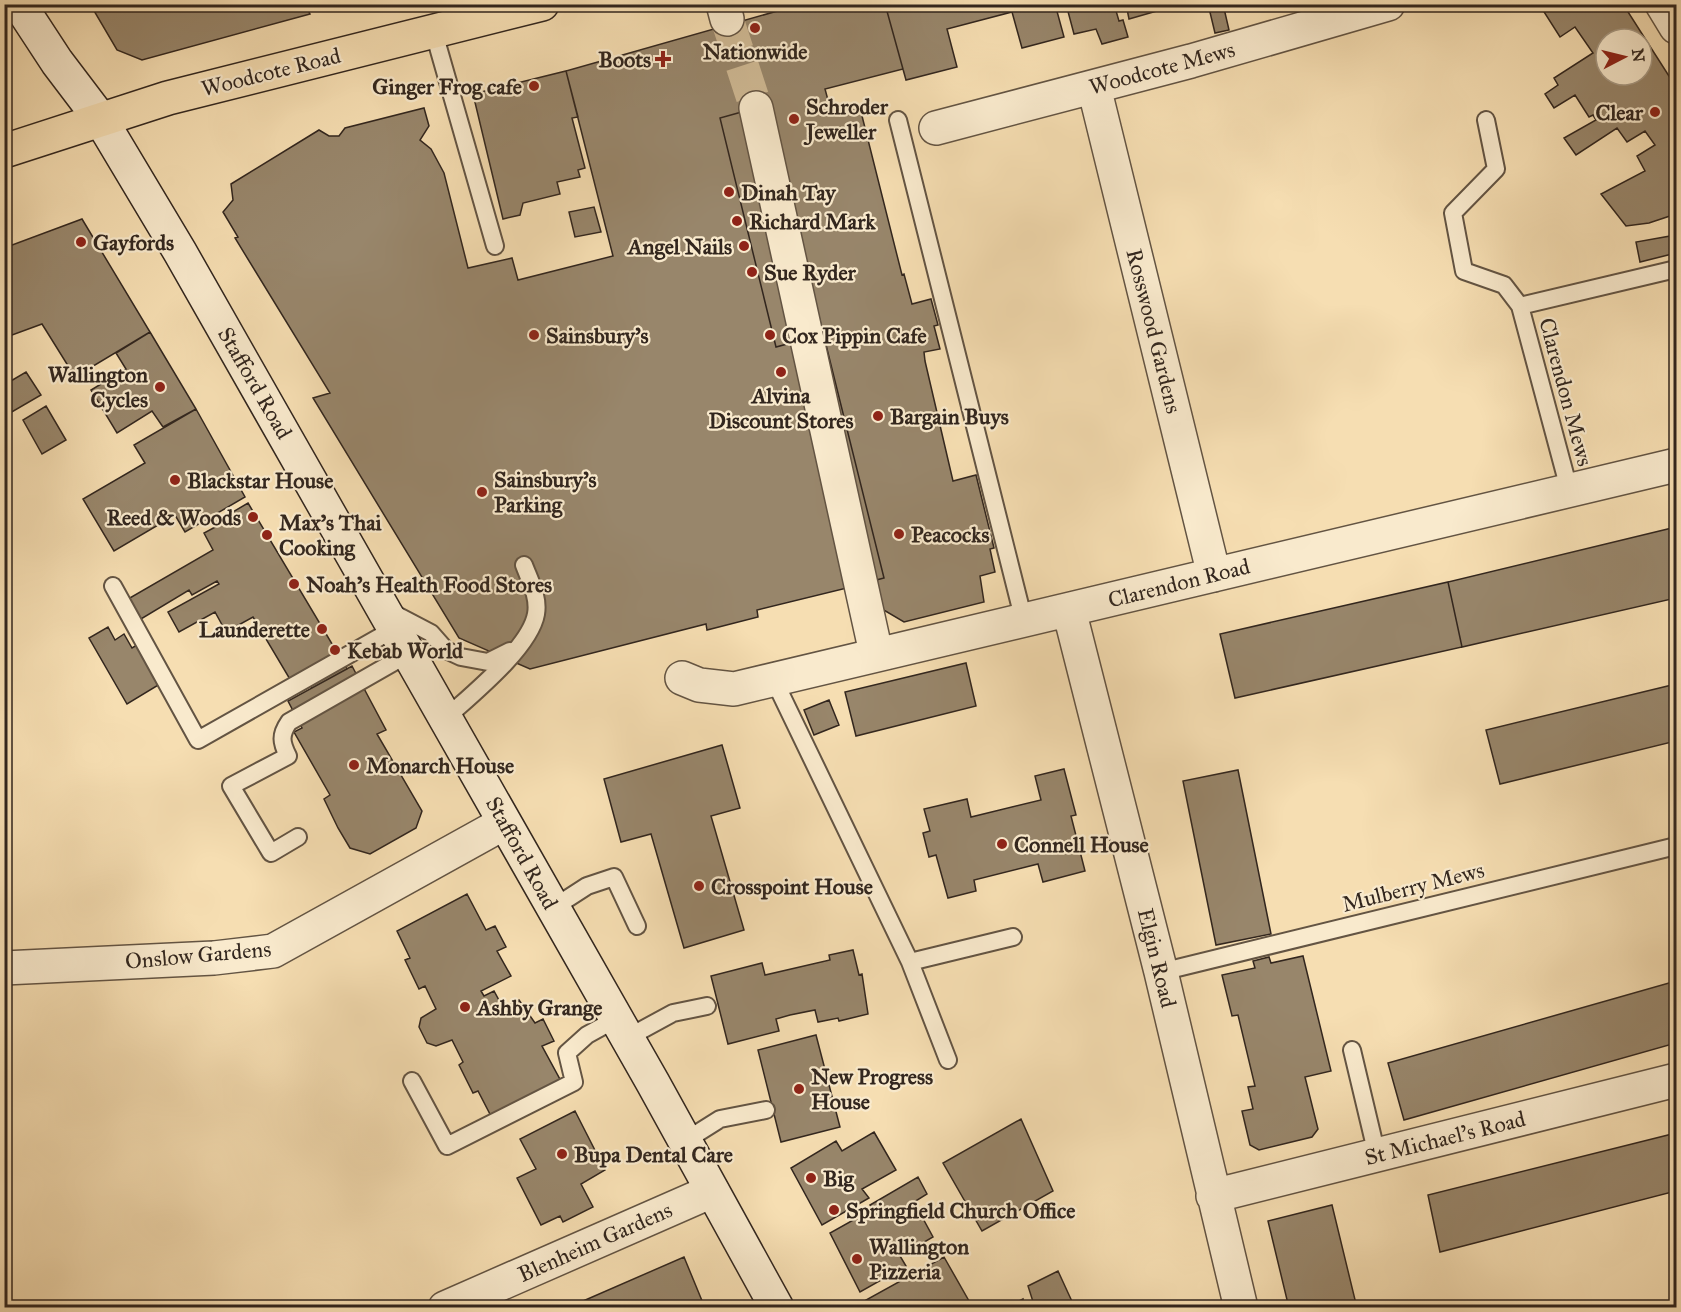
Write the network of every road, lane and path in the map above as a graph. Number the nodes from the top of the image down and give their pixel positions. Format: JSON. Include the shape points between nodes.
{"nodes":[{"id":1,"x":19,"y":4,"type":"edge"},
{"id":2,"x":542,"y":4,"type":"edge"},
{"id":3,"x":1388,"y":4,"type":"edge"},
{"id":4,"x":1662,"y":4,"type":"edge"},
{"id":5,"x":1677,"y":27,"type":"edge"},
{"id":6,"x":434,"y":33,"type":"junction"},
{"id":7,"x":1094,"y":87,"type":"junction"},
{"id":8,"x":756,"y":108,"type":"tunnel mouth"},
{"id":9,"x":101,"y":120,"type":"junction"},
{"id":10,"x":898,"y":120,"type":"dead end"},
{"id":11,"x":1486,"y":120,"type":"dead end"},
{"id":12,"x":936,"y":128,"type":"dead end"},
{"id":13,"x":4,"y":151,"type":"edge"},
{"id":14,"x":495,"y":246,"type":"dead end"},
{"id":15,"x":1677,"y":269,"type":"edge"},
{"id":16,"x":1520,"y":306,"type":"junction"},
{"id":17,"x":1677,"y":465,"type":"edge"},
{"id":18,"x":1569,"y":489,"type":"junction"},
{"id":19,"x":524,"y":565,"type":"dead end"},
{"id":20,"x":1214,"y":575,"type":"junction"},
{"id":21,"x":113,"y":586,"type":"dead end"},
{"id":22,"x":1069,"y":610,"type":"junction"},
{"id":23,"x":1024,"y":621,"type":"junction"},
{"id":24,"x":394,"y":630,"type":"junction"},
{"id":25,"x":517,"y":648,"type":"junction"},
{"id":26,"x":876,"y":653,"type":"junction"},
{"id":27,"x":682,"y":678,"type":"dead end"},
{"id":28,"x":774,"y":680,"type":"junction"},
{"id":29,"x":446,"y":718,"type":"junction"},
{"id":30,"x":504,"y":823,"type":"junction"},
{"id":31,"x":298,"y":837,"type":"dead end"},
{"id":32,"x":1677,"y":846,"type":"edge"},
{"id":33,"x":553,"y":908,"type":"junction"},
{"id":34,"x":637,"y":927,"type":"dead end"},
{"id":35,"x":1013,"y":937,"type":"dead end"},
{"id":36,"x":910,"y":962,"type":"junction"},
{"id":37,"x":4,"y":968,"type":"edge"},
{"id":38,"x":1161,"y":972,"type":"junction"},
{"id":39,"x":707,"y":1006,"type":"dead end"},
{"id":40,"x":622,"y":1029,"type":"junction"},
{"id":41,"x":1352,"y":1050,"type":"dead end"},
{"id":42,"x":948,"y":1060,"type":"dead end"},
{"id":43,"x":412,"y":1080,"type":"dead end"},
{"id":44,"x":1677,"y":1080,"type":"edge"},
{"id":45,"x":766,"y":1110,"type":"dead end"},
{"id":46,"x":685,"y":1142,"type":"junction"},
{"id":47,"x":1377,"y":1155,"type":"junction"},
{"id":48,"x":712,"y":1191,"type":"junction"},
{"id":49,"x":1213,"y":1196,"type":"junction"},
{"id":50,"x":477,"y":1301,"type":"edge"},
{"id":51,"x":445,"y":1308,"type":"edge"},
{"id":52,"x":777,"y":1308,"type":"edge"},
{"id":53,"x":1241,"y":1308,"type":"edge"}],
"edges":[{"from":1,"to":9,"type":"street","name":"Stafford Road"},
{"from":2,"to":6,"type":"main road","name":"Woodcote Road"},
{"from":3,"to":7,"type":"street","name":"Woodcote Mews"},
{"from":4,"to":5,"type":"street"},
{"from":6,"to":9,"type":"main road","name":"Woodcote Road","via":[[168,98]]},
{"from":6,"to":14,"type":"lane"},
{"from":7,"to":12,"type":"street","name":"Woodcote Mews"},
{"from":7,"to":20,"type":"street","name":"Rosswood Gardens"},
{"from":8,"to":26,"type":"street"},
{"from":9,"to":13,"type":"main road","name":"Woodcote Road"},
{"from":9,"to":24,"type":"street","name":"Stafford Road","via":[[265,399]]},
{"from":10,"to":23,"type":"lane"},
{"from":11,"to":16,"type":"lane","name":"Clarendon Mews","via":[[1496,169],[1453,213],[1464,271],[1504,285]]},
{"from":15,"to":16,"type":"lane","name":"Clarendon Mews"},
{"from":16,"to":18,"type":"lane","name":"Clarendon Mews"},
{"from":17,"to":18,"type":"street","name":"Clarendon Road"},
{"from":18,"to":20,"type":"street","name":"Clarendon Road"},
{"from":19,"to":25,"type":"lane","via":[[536,595],[536,616]]},
{"from":20,"to":22,"type":"street","name":"Clarendon Road"},
{"from":21,"to":24,"type":"lane","via":[[198,740]]},
{"from":22,"to":23,"type":"street","name":"Clarendon Road"},
{"from":22,"to":38,"type":"street","name":"Elgin Road"},
{"from":23,"to":26,"type":"street","name":"Clarendon Road"},
{"from":24,"to":25,"type":"lane","via":[[431,633],[446,650],[488,662]]},
{"from":24,"to":29,"type":"street","name":"Stafford Road"},
{"from":24,"to":31,"type":"lane","via":[[289,722],[282,742],[288,756],[231,786],[271,852]]},
{"from":25,"to":29,"type":"lane","via":[[483,687]]},
{"from":26,"to":28,"type":"street","name":"Clarendon Road"},
{"from":27,"to":28,"type":"street","name":"Clarendon Road","via":[[699,685],[734,689]]},
{"from":28,"to":36,"type":"lane"},
{"from":29,"to":30,"type":"street","name":"Stafford Road"},
{"from":30,"to":33,"type":"street","name":"Stafford Road"},
{"from":30,"to":37,"type":"street","name":"Onslow Gardens","via":[[273,951]]},
{"from":32,"to":38,"type":"lane","name":"Mulberry Mews"},
{"from":33,"to":34,"type":"lane","via":[[587,886],[614,877]]},
{"from":33,"to":40,"type":"street","name":"Stafford Road"},
{"from":35,"to":36,"type":"lane"},
{"from":36,"to":42,"type":"lane"},
{"from":38,"to":49,"type":"street","name":"Elgin Road"},
{"from":39,"to":40,"type":"lane"},
{"from":40,"to":43,"type":"lane","via":[[587,1035],[567,1053],[574,1082],[447,1146]]},
{"from":40,"to":46,"type":"street","name":"Stafford Road"},
{"from":41,"to":47,"type":"lane"},
{"from":44,"to":47,"type":"street","name":"St Michael's Road"},
{"from":45,"to":46,"type":"lane","via":[[720,1119]]},
{"from":46,"to":48,"type":"street","name":"Stafford Road"},
{"from":47,"to":49,"type":"street","name":"St Michael's Road"},
{"from":48,"to":50,"type":"street","name":"Blenheim Gardens"},
{"from":48,"to":52,"type":"street","name":"Stafford Road"},
{"from":49,"to":53,"type":"street","name":"Elgin Road"},
{"from":50,"to":51,"type":"street","name":"Blenheim Gardens"}]}
